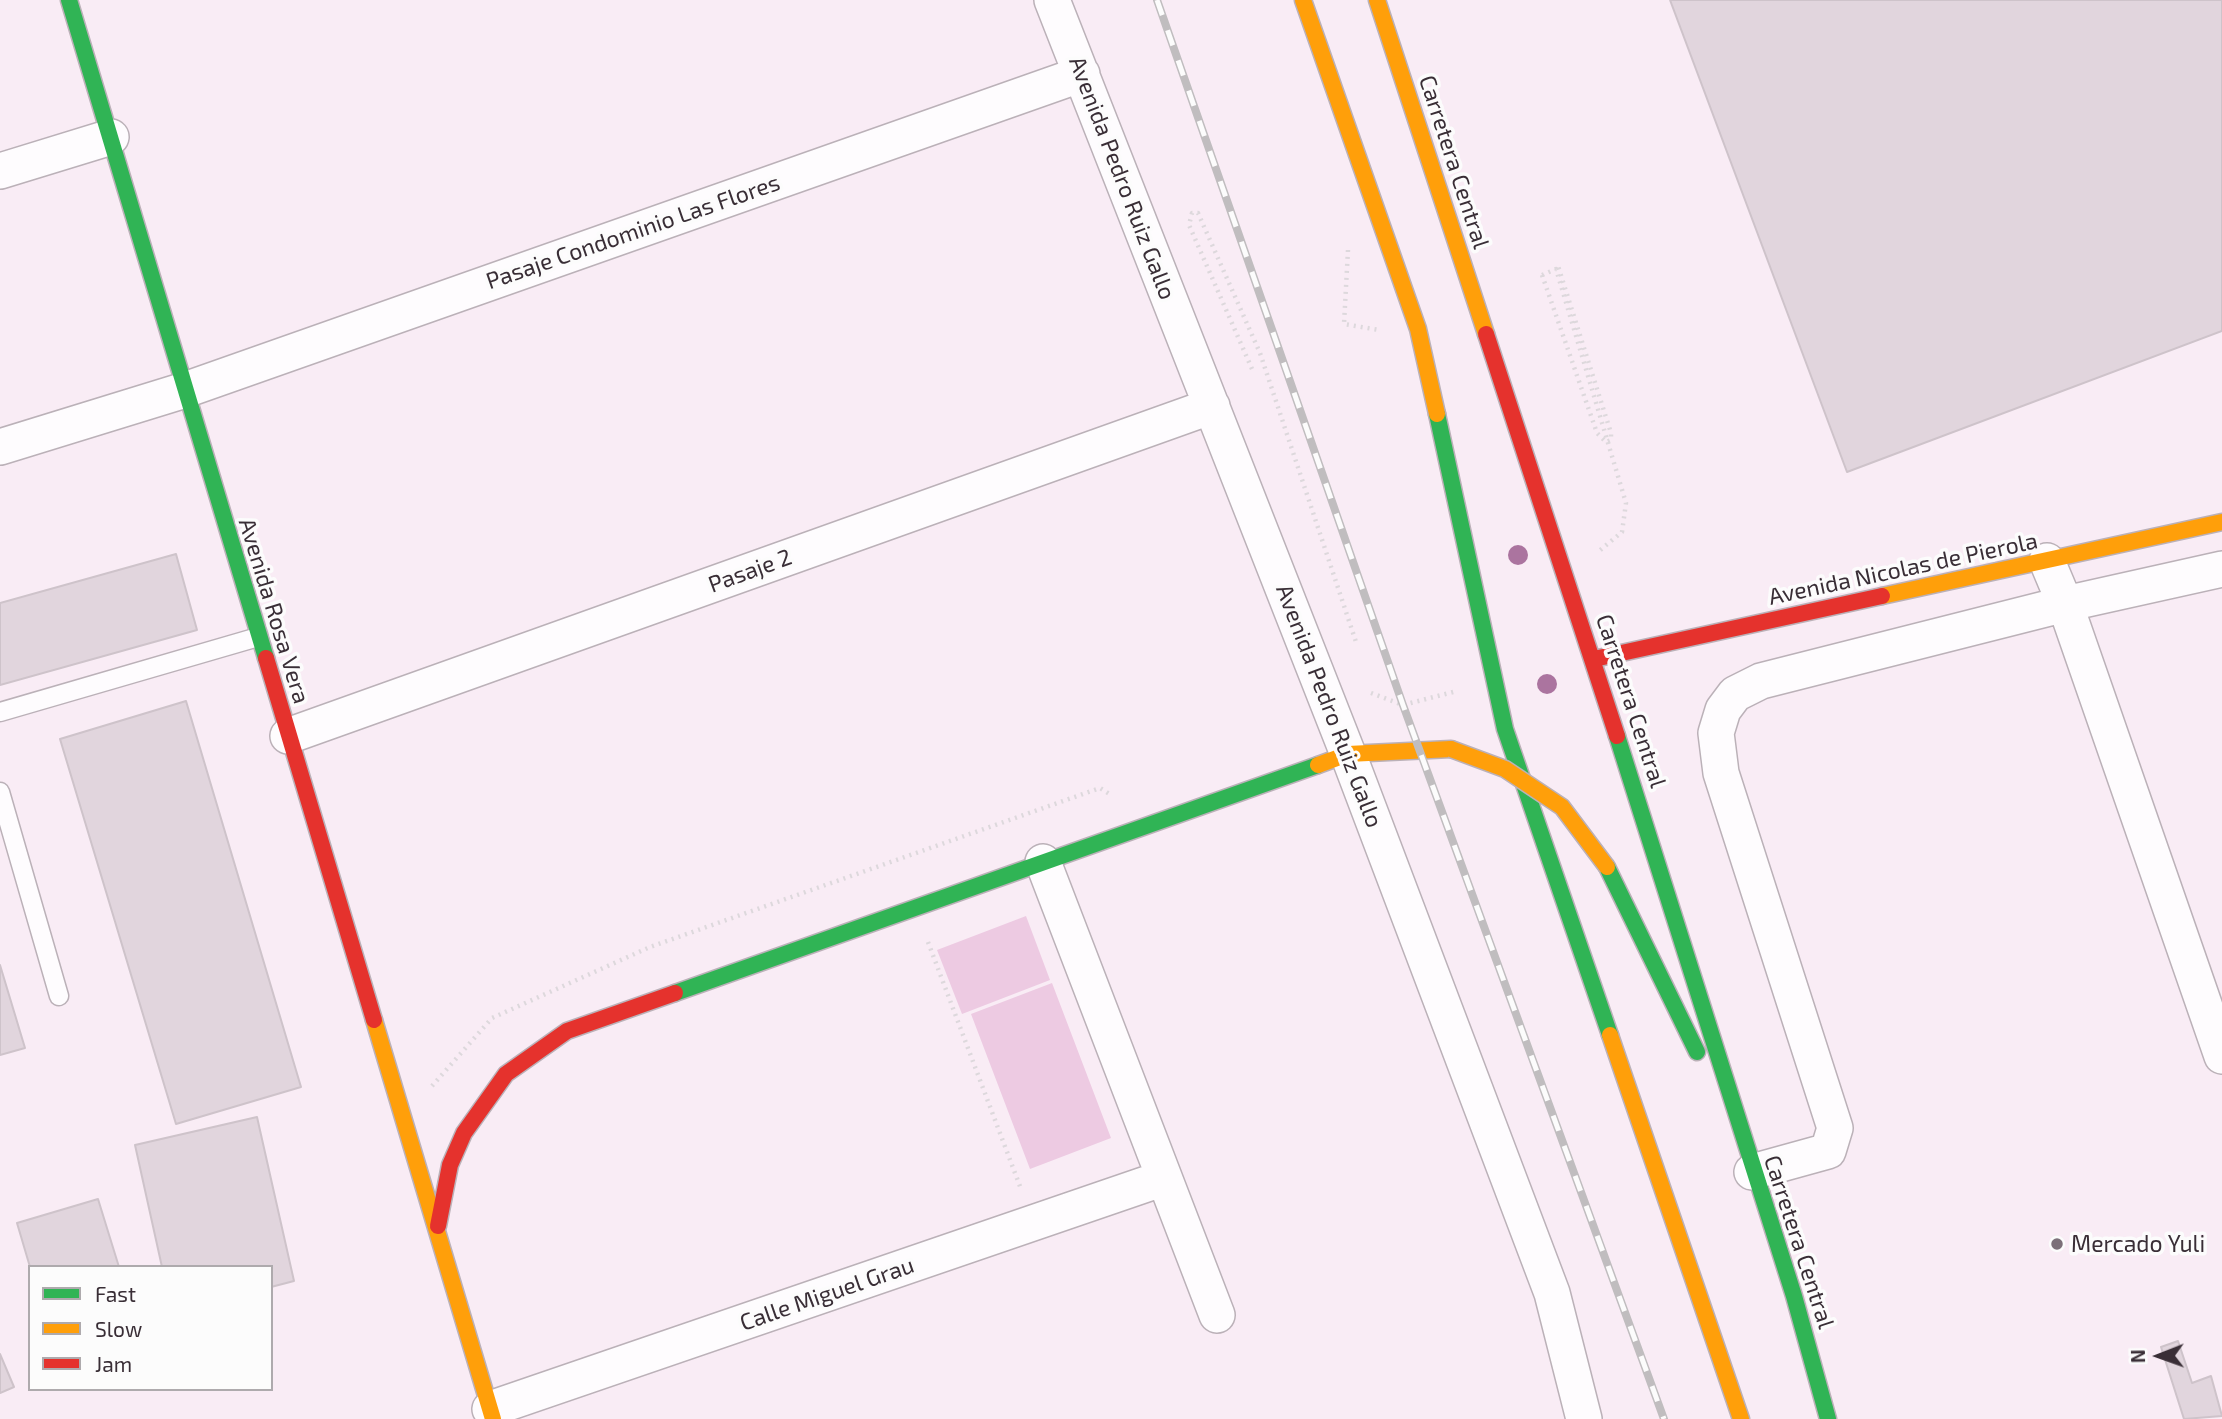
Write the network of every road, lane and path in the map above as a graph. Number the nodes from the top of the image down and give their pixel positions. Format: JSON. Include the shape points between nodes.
{"nodes":[{"id":1,"x":69,"y":0,"type":"edge"},
{"id":2,"x":1052,"y":0,"type":"edge"},
{"id":3,"x":1303,"y":0,"type":"edge"},
{"id":4,"x":1377,"y":0,"type":"edge"},
{"id":5,"x":1082,"y":74,"type":"junction"},
{"id":6,"x":111,"y":137,"type":"junction"},
{"id":7,"x":0,"y":171,"type":"edge"},
{"id":8,"x":1349,"y":239,"type":"dead end"},
{"id":9,"x":1558,"y":266,"type":"dead end"},
{"id":10,"x":1387,"y":331,"type":"dead end"},
{"id":11,"x":1252,"y":369,"type":"dead end"},
{"id":12,"x":185,"y":390,"type":"junction"},
{"id":13,"x":1212,"y":406,"type":"junction"},
{"id":14,"x":0,"y":447,"type":"edge"},
{"id":15,"x":2222,"y":522,"type":"edge"},
{"id":16,"x":1597,"y":553,"type":"dead end"},
{"id":17,"x":2047,"y":561,"type":"junction"},
{"id":18,"x":2222,"y":569,"type":"edge"},
{"id":19,"x":2065,"y":604,"type":"junction"},
{"id":20,"x":258,"y":637,"type":"junction"},
{"id":21,"x":1356,"y":642,"type":"dead end"},
{"id":22,"x":1594,"y":659,"type":"junction"},
{"id":23,"x":1460,"y":691,"type":"dead end"},
{"id":24,"x":1371,"y":692,"type":"dead end"},
{"id":25,"x":0,"y":712,"type":"edge"},
{"id":26,"x":288,"y":736,"type":"junction"},
{"id":27,"x":1349,"y":754,"type":"junction"},
{"id":28,"x":0,"y":792,"type":"edge"},
{"id":29,"x":1156,"y":822,"type":"junction"},
{"id":30,"x":1043,"y":862,"type":"junction"},
{"id":31,"x":915,"y":908,"type":"junction"},
{"id":32,"x":59,"y":996,"type":"dead end"},
{"id":33,"x":2222,"y":1056,"type":"edge"},
{"id":34,"x":424,"y":1095,"type":"dead end"},
{"id":35,"x":1749,"y":1162,"type":"junction"},
{"id":36,"x":1164,"y":1178,"type":"junction"},
{"id":37,"x":1034,"y":1223,"type":"junction"},
{"id":38,"x":437,"y":1235,"type":"junction"},
{"id":39,"x":1794,"y":1296,"type":"junction"},
{"id":40,"x":1217,"y":1315,"type":"dead end"},
{"id":41,"x":491,"y":1414,"type":"edge"},
{"id":42,"x":1584,"y":1419,"type":"edge"},
{"id":43,"x":1741,"y":1419,"type":"edge"},
{"id":44,"x":1828,"y":1419,"type":"edge"},
{"id":45,"x":1841,"y":1419,"type":"edge"}],
"edges":[{"from":1,"to":6,"type":"main road","name":"Avenida Rosa Vera"},
{"from":2,"to":5,"type":"street","name":"Avenida Pedro Ruiz Gallo"},
{"from":3,"to":43,"type":"main road","via":[[1418,329],[1505,729]]},
{"from":4,"to":22,"type":"main road","name":"Carretera Central"},
{"from":5,"to":12,"type":"street","name":"Pasaje Condominio Las Flores"},
{"from":5,"to":13,"type":"street","name":"Avenida Pedro Ruiz Gallo"},
{"from":6,"to":7,"type":"street"},
{"from":6,"to":12,"type":"main road","name":"Avenida Rosa Vera"},
{"from":8,"to":10,"type":"path","via":[[1344,324]]},
{"from":9,"to":16,"type":"path","bridge":true,"via":[[1611,440],[1606,442],[1597,433],[1542,275],[1556,269],[1626,503],[1622,532]]},
{"from":11,"to":21,"type":"path","via":[[1189,225],[1192,213],[1198,213],[1260,353]]},
{"from":12,"to":14,"type":"street","name":"Pasaje Condominio Las Flores"},
{"from":12,"to":20,"type":"main road","name":"Avenida Rosa Vera"},
{"from":13,"to":26,"type":"street","name":"Pasaje 2"},
{"from":13,"to":27,"type":"street","name":"Avenida Pedro Ruiz Gallo"},
{"from":15,"to":17,"type":"main road","name":"Avenida Nicolas de Pierola"},
{"from":17,"to":19,"type":"street"},
{"from":17,"to":22,"type":"main road","name":"Avenida Nicolas de Pierola"},
{"from":18,"to":19,"type":"street"},
{"from":19,"to":33,"type":"street"},
{"from":19,"to":35,"type":"street","via":[[1762,681],[1735,694],[1723,710],[1716,733],[1721,773],[1835,1128],[1828,1151]]},
{"from":20,"to":25,"type":"lane"},
{"from":20,"to":26,"type":"main road","name":"Avenida Rosa Vera"},
{"from":22,"to":35,"type":"main road","name":"Carretera Central"},
{"from":23,"to":24,"type":"path","via":[[1403,705]]},
{"from":26,"to":38,"type":"main road","name":"Avenida Rosa Vera"},
{"from":27,"to":29,"type":"main road"},
{"from":27,"to":35,"type":"main road","bridge":true,"via":[[1451,749],[1505,769],[1562,807],[1607,867]]},
{"from":27,"to":42,"type":"street","name":"Avenida Pedro Ruiz Gallo","via":[[1552,1293]]},
{"from":28,"to":32,"type":"lane"},
{"from":29,"to":30,"type":"main road"},
{"from":29,"to":34,"type":"path","via":[[1100,788],[650,947],[492,1018]]},
{"from":30,"to":31,"type":"main road"},
{"from":30,"to":36,"type":"street"},
{"from":31,"to":37,"type":"path"},
{"from":31,"to":38,"type":"main road","via":[[567,1031],[535,1051],[506,1074],[464,1133],[450,1165]]},
{"from":35,"to":39,"type":"main road","name":"Carretera Central"},
{"from":36,"to":37,"type":"street","name":"Calle Miguel Grau"},
{"from":36,"to":40,"type":"street"},
{"from":37,"to":41,"type":"street","name":"Calle Miguel Grau"},
{"from":38,"to":41,"type":"main road","name":"Avenida Rosa Vera"},
{"from":39,"to":44,"type":"main road","name":"Carretera Central"},
{"from":39,"to":45,"type":"main road"}]}
